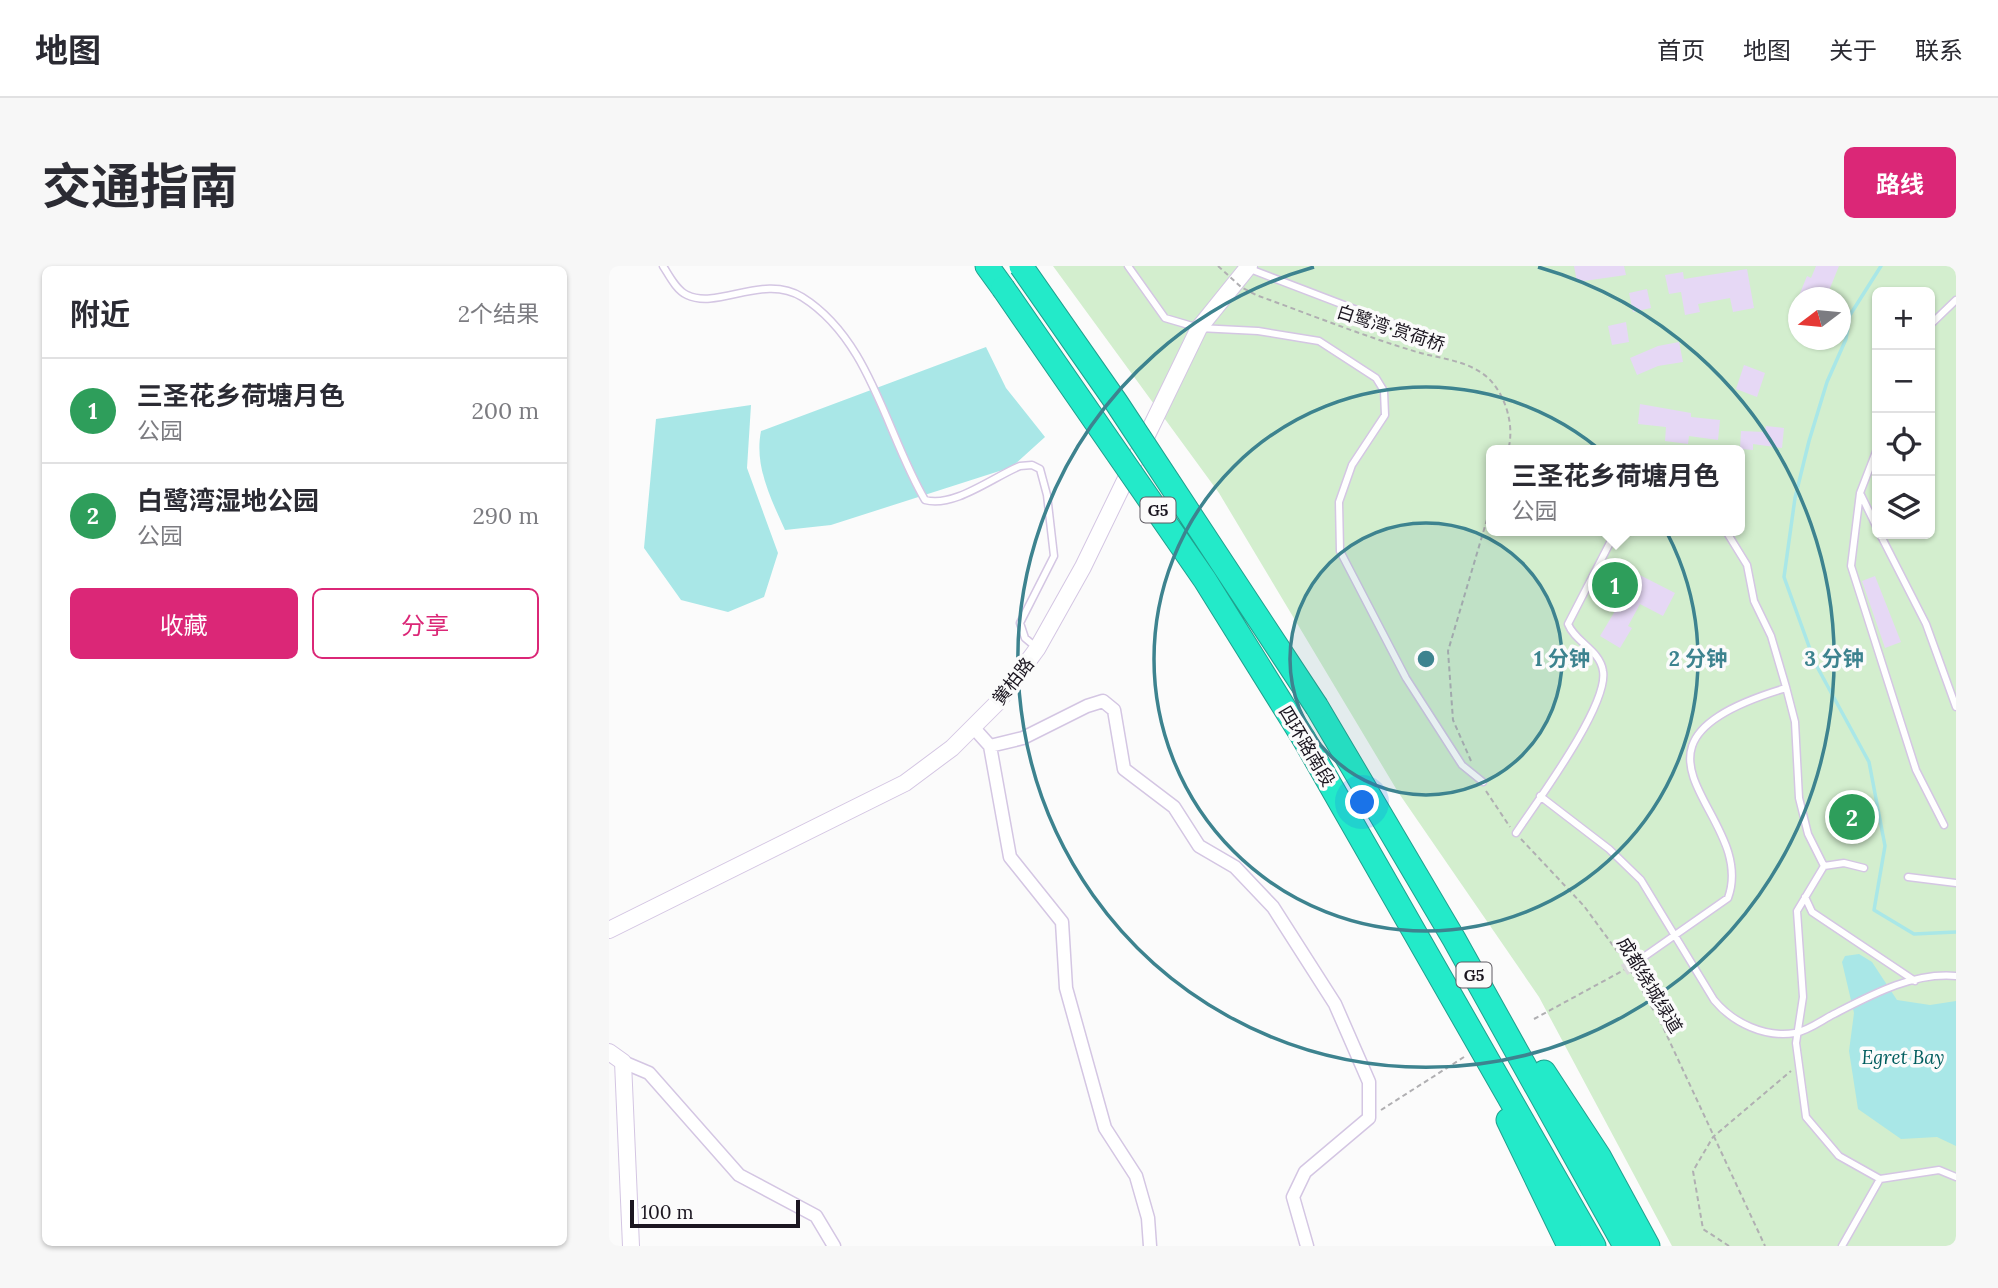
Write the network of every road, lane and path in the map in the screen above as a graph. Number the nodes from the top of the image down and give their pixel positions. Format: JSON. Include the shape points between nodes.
{"nodes":[{"id":1,"x":663,"y":266,"type":"edge"},
{"id":2,"x":987,"y":266,"type":"edge"},
{"id":3,"x":1021,"y":266,"type":"edge"},
{"id":4,"x":1128,"y":266,"type":"edge"},
{"id":5,"x":1217,"y":266,"type":"edge"},
{"id":6,"x":1249,"y":267,"type":"edge"},
{"id":7,"x":1956,"y":300,"type":"edge"},
{"id":8,"x":1935,"y":320,"type":"edge"},
{"id":9,"x":1199,"y":328,"type":"junction"},
{"id":10,"x":1417,"y":333,"type":"dead end"},
{"id":11,"x":1509,"y":445,"type":"edge"},
{"id":12,"x":1872,"y":462,"type":"edge"},
{"id":13,"x":1860,"y":493,"type":"junction"},
{"id":14,"x":1872,"y":518,"type":"edge"},
{"id":15,"x":1486,"y":523,"type":"edge"},
{"id":16,"x":1613,"y":536,"type":"edge"},
{"id":17,"x":1729,"y":536,"type":"edge"},
{"id":18,"x":1883,"y":539,"type":"edge"},
{"id":19,"x":1037,"y":649,"type":"junction"},
{"id":20,"x":1786,"y":688,"type":"junction"},
{"id":21,"x":1956,"y":707,"type":"edge"},
{"id":22,"x":973,"y":727,"type":"junction"},
{"id":23,"x":990,"y":746,"type":"junction"},
{"id":24,"x":1482,"y":782,"type":"junction"},
{"id":25,"x":1541,"y":796,"type":"junction"},
{"id":26,"x":1944,"y":825,"type":"dead end"},
{"id":27,"x":1516,"y":833,"type":"junction"},
{"id":28,"x":1824,"y":866,"type":"junction"},
{"id":29,"x":1864,"y":869,"type":"dead end"},
{"id":30,"x":1908,"y":877,"type":"dead end"},
{"id":31,"x":1419,"y":880,"type":"junction"},
{"id":32,"x":1956,"y":883,"type":"edge"},
{"id":33,"x":1805,"y":897,"type":"junction"},
{"id":34,"x":609,"y":930,"type":"edge"},
{"id":35,"x":1677,"y":936,"type":"junction"},
{"id":36,"x":1429,"y":956,"type":"junction"},
{"id":37,"x":1639,"y":961,"type":"tunnel mouth"},
{"id":38,"x":1624,"y":970,"type":"tunnel mouth"},
{"id":39,"x":1956,"y":976,"type":"edge"},
{"id":40,"x":1915,"y":981,"type":"junction"},
{"id":41,"x":1534,"y":1019,"type":"dead end"},
{"id":42,"x":1797,"y":1033,"type":"junction"},
{"id":43,"x":609,"y":1052,"type":"edge"},
{"id":44,"x":1464,"y":1057,"type":"dead end"},
{"id":45,"x":623,"y":1062,"type":"junction"},
{"id":46,"x":1797,"y":1066,"type":"junction"},
{"id":47,"x":1369,"y":1118,"type":"junction"},
{"id":48,"x":1713,"y":1137,"type":"junction"},
{"id":49,"x":1956,"y":1177,"type":"edge"},
{"id":50,"x":1880,"y":1179,"type":"junction"},
{"id":51,"x":631,"y":1246,"type":"edge"},
{"id":52,"x":834,"y":1246,"type":"edge"},
{"id":53,"x":1150,"y":1246,"type":"edge"},
{"id":54,"x":1307,"y":1246,"type":"edge"},
{"id":55,"x":1569,"y":1246,"type":"edge"},
{"id":56,"x":1594,"y":1246,"type":"edge"},
{"id":57,"x":1625,"y":1246,"type":"edge"},
{"id":58,"x":1648,"y":1246,"type":"edge"},
{"id":59,"x":1729,"y":1246,"type":"edge"},
{"id":60,"x":1765,"y":1246,"type":"edge"},
{"id":61,"x":1842,"y":1246,"type":"edge"}],
"edges":[{"from":1,"to":19,"type":"lane","via":[[687,295],[712,297],[771,287],[799,295],[823,313],[869,375],[896,445],[925,500],[937,503],[953,498],[1020,466],[1040,469],[1054,556],[1020,623],[1025,638]]},
{"from":2,"to":36,"type":"highway","name":"四环路南段","number":"G5","bridge":true,"via":[[1189,557],[1304,739]]},
{"from":3,"to":31,"type":"highway","name":"四环路南段","number":"G5","bridge":true,"via":[[1317,707]]},
{"from":4,"to":9,"type":"lane","via":[[1165,318]]},
{"from":5,"to":11,"type":"path","name":"白鹭湾·赏荷桥","bridge":true,"via":[[1256,295],[1461,363],[1487,377],[1509,417]]},
{"from":6,"to":9,"type":"street","name":"黉柏路"},
{"from":6,"to":10,"type":"lane"},
{"from":7,"to":8,"type":"lane"},
{"from":9,"to":19,"type":"street","name":"黉柏路","via":[[1083,567]]},
{"from":9,"to":24,"type":"lane","via":[[1319,341],[1376,378],[1384,391],[1385,415],[1352,465],[1339,502],[1340,551],[1406,678],[1462,765]]},
{"from":12,"to":13,"type":"lane"},
{"from":13,"to":14,"type":"lane"},
{"from":13,"to":26,"type":"lane","via":[[1851,566],[1916,770]]},
{"from":15,"to":24,"type":"path","name":"成都绕城绿道","via":[[1448,651],[1453,720]]},
{"from":16,"to":25,"type":"lane","via":[[1568,624],[1591,647],[1603,671],[1601,687],[1566,761]]},
{"from":17,"to":20,"type":"lane","via":[[1747,565],[1754,601],[1771,636]]},
{"from":18,"to":21,"type":"lane","via":[[1926,625]]},
{"from":19,"to":22,"type":"street","name":"黉柏路"},
{"from":20,"to":28,"type":"lane","via":[[1795,722],[1799,798],[1808,834]]},
{"from":20,"to":35,"type":"lane","via":[[1745,701],[1704,727],[1692,748],[1689,771],[1734,866],[1733,884],[1728,898]]},
{"from":22,"to":23,"type":"street"},
{"from":22,"to":34,"type":"street","name":"黉柏路","via":[[905,783]]},
{"from":23,"to":47,"type":"street","via":[[1023,738],[1095,703],[1103,701],[1114,710],[1124,769],[1174,807],[1199,846],[1235,867],[1273,907],[1335,1004],[1369,1082]]},
{"from":23,"to":53,"type":"street","via":[[1010,857],[1062,922],[1066,988],[1105,1128],[1136,1176],[1148,1218]]},
{"from":24,"to":27,"type":"path","name":"成都绕城绿道"},
{"from":25,"to":27,"type":"lane"},
{"from":25,"to":35,"type":"lane","via":[[1641,880]]},
{"from":27,"to":48,"type":"path","name":"成都绕城绿道","via":[[1584,906],[1628,966],[1662,1025]]},
{"from":28,"to":29,"type":"lane","via":[[1844,863]]},
{"from":28,"to":33,"type":"lane"},
{"from":30,"to":32,"type":"lane"},
{"from":31,"to":57,"type":"highway","name":"四环路南段","number":"G5"},
{"from":31,"to":58,"type":"highway","via":[[1599,1156]]},
{"from":33,"to":40,"type":"lane","via":[[1812,912]]},
{"from":33,"to":42,"type":"lane","via":[[1797,911],[1803,997]]},
{"from":35,"to":37,"type":"lane"},
{"from":35,"to":42,"type":"lane","via":[[1725,1014],[1751,1028]]},
{"from":36,"to":55,"type":"highway"},
{"from":36,"to":56,"type":"highway","name":"四环路南段","number":"G5"},
{"from":38,"to":41,"type":"path"},
{"from":39,"to":40,"type":"lane"},
{"from":40,"to":42,"type":"lane","via":[[1889,987]]},
{"from":42,"to":46,"type":"lane"},
{"from":43,"to":45,"type":"street"},
{"from":44,"to":47,"type":"path"},
{"from":45,"to":51,"type":"street"},
{"from":45,"to":52,"type":"street","via":[[649,1073],[739,1175],[816,1216]]},
{"from":46,"to":48,"type":"path"},
{"from":46,"to":50,"type":"lane","via":[[1806,1117],[1839,1156]]},
{"from":47,"to":54,"type":"street","via":[[1305,1172],[1293,1197]]},
{"from":48,"to":59,"type":"path","via":[[1693,1171],[1703,1229]]},
{"from":48,"to":60,"type":"path","name":"成都绕城绿道"},
{"from":49,"to":50,"type":"lane","via":[[1939,1170]]},
{"from":50,"to":61,"type":"lane"}]}
